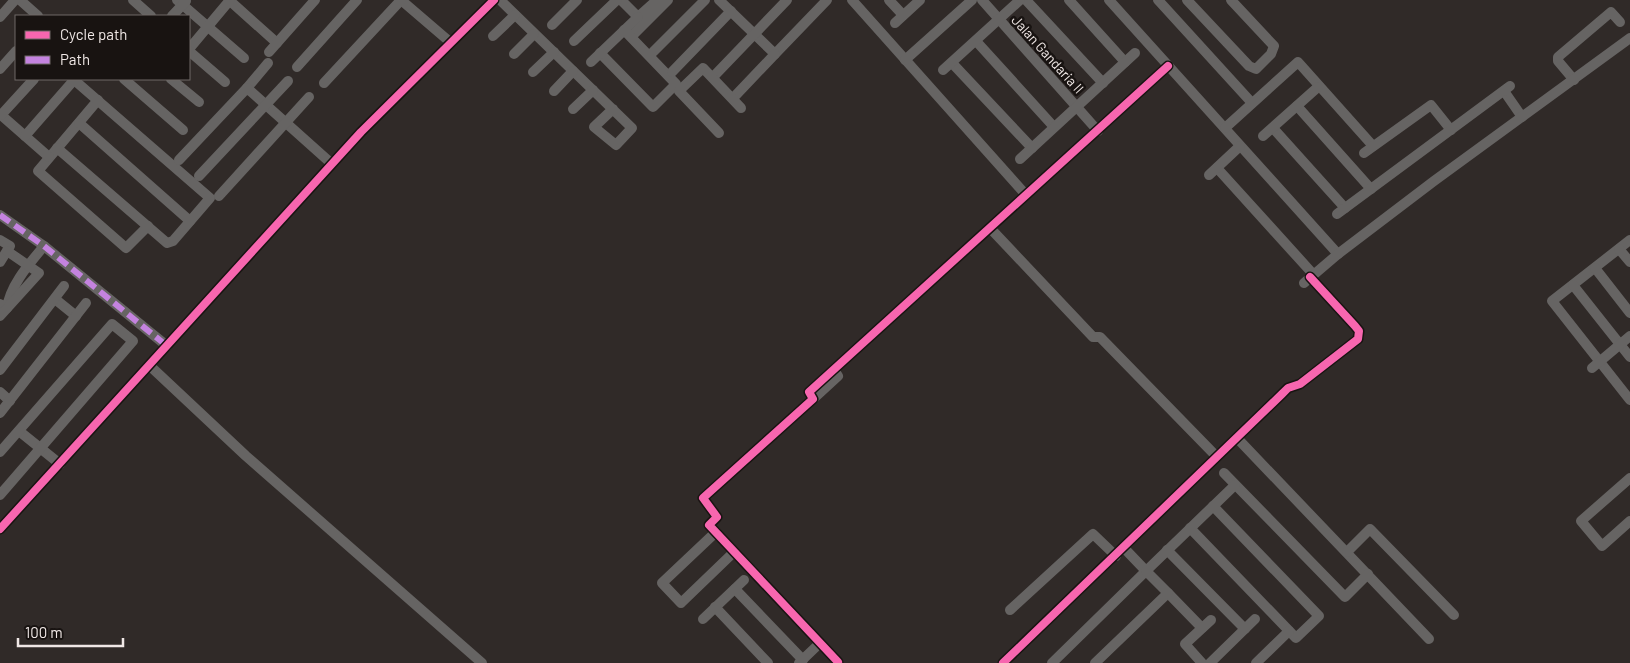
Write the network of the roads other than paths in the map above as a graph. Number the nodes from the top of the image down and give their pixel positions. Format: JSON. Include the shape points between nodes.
{"nodes":[{"id":1,"x":15,"y":0,"type":"edge"},
{"id":2,"x":20,"y":0,"type":"edge"},
{"id":3,"x":133,"y":0,"type":"edge"},
{"id":4,"x":230,"y":0,"type":"edge"},
{"id":5,"x":315,"y":0,"type":"edge"},
{"id":6,"x":357,"y":0,"type":"edge"},
{"id":7,"x":494,"y":0,"type":"edge"},
{"id":8,"x":500,"y":0,"type":"edge"},
{"id":9,"x":576,"y":0,"type":"edge"},
{"id":10,"x":617,"y":0,"type":"edge"},
{"id":11,"x":621,"y":0,"type":"edge"},
{"id":12,"x":657,"y":0,"type":"edge"},
{"id":13,"x":668,"y":0,"type":"edge"},
{"id":14,"x":705,"y":0,"type":"edge"},
{"id":15,"x":719,"y":0,"type":"edge"},
{"id":16,"x":787,"y":0,"type":"edge"},
{"id":17,"x":827,"y":0,"type":"edge"},
{"id":18,"x":852,"y":0,"type":"edge"},
{"id":19,"x":889,"y":0,"type":"edge"},
{"id":20,"x":920,"y":0,"type":"edge"},
{"id":21,"x":972,"y":0,"type":"edge"},
{"id":22,"x":982,"y":0,"type":"edge"},
{"id":23,"x":1020,"y":0,"type":"edge"},
{"id":24,"x":1026,"y":0,"type":"edge"},
{"id":25,"x":1069,"y":0,"type":"edge"},
{"id":26,"x":1108,"y":0,"type":"edge"},
{"id":27,"x":1158,"y":0,"type":"edge"},
{"id":28,"x":1231,"y":0,"type":"edge"},
{"id":29,"x":407,"y":1,"type":"edge"},
{"id":30,"x":1189,"y":1,"type":"edge"},
{"id":31,"x":182,"y":2,"type":"edge"},
{"id":32,"x":731,"y":11,"type":"junction"},
{"id":33,"x":37,"y":15,"type":"edge"},
{"id":34,"x":150,"y":15,"type":"edge"},
{"id":35,"x":173,"y":15,"type":"edge"},
{"id":36,"x":515,"y":15,"type":"junction"},
{"id":37,"x":0,"y":17,"type":"edge"},
{"id":38,"x":638,"y":17,"type":"junction"},
{"id":39,"x":998,"y":20,"type":"junction"},
{"id":40,"x":1620,"y":22,"type":"dead end"},
{"id":41,"x":552,"y":25,"type":"dead end"},
{"id":42,"x":208,"y":27,"type":"junction"},
{"id":43,"x":629,"y":32,"type":"junction"},
{"id":44,"x":534,"y":34,"type":"junction"},
{"id":45,"x":755,"y":34,"type":"junction"},
{"id":46,"x":493,"y":36,"type":"dead end"},
{"id":47,"x":1630,"y":38,"type":"edge"},
{"id":48,"x":452,"y":41,"type":"junction"},
{"id":49,"x":574,"y":41,"type":"dead end"},
{"id":50,"x":976,"y":41,"type":"junction"},
{"id":51,"x":277,"y":43,"type":"junction"},
{"id":52,"x":190,"y":49,"type":"edge"},
{"id":53,"x":190,"y":51,"type":"edge"},
{"id":54,"x":15,"y":52,"type":"edge"},
{"id":55,"x":554,"y":52,"type":"junction"},
{"id":56,"x":653,"y":52,"type":"dead end"},
{"id":57,"x":1135,"y":53,"type":"dead end"},
{"id":58,"x":514,"y":54,"type":"dead end"},
{"id":59,"x":600,"y":54,"type":"junction"},
{"id":60,"x":775,"y":54,"type":"junction"},
{"id":61,"x":244,"y":58,"type":"dead end"},
{"id":62,"x":905,"y":60,"type":"junction"},
{"id":63,"x":591,"y":62,"type":"dead end"},
{"id":64,"x":1125,"y":62,"type":"junction"},
{"id":65,"x":952,"y":63,"type":"junction"},
{"id":66,"x":1168,"y":66,"type":"junction"},
{"id":67,"x":297,"y":67,"type":"dead end"},
{"id":68,"x":0,"y":69,"type":"edge"},
{"id":69,"x":943,"y":70,"type":"dead end"},
{"id":70,"x":573,"y":71,"type":"junction"},
{"id":71,"x":533,"y":72,"type":"dead end"},
{"id":72,"x":672,"y":72,"type":"dead end"},
{"id":73,"x":715,"y":75,"type":"dead end"},
{"id":74,"x":33,"y":80,"type":"edge"},
{"id":75,"x":73,"y":80,"type":"edge"},
{"id":76,"x":75,"y":80,"type":"edge"},
{"id":77,"x":125,"y":80,"type":"edge"},
{"id":78,"x":172,"y":80,"type":"edge"},
{"id":79,"x":1574,"y":80,"type":"junction"},
{"id":80,"x":288,"y":81,"type":"dead end"},
{"id":81,"x":225,"y":82,"type":"dead end"},
{"id":82,"x":324,"y":83,"type":"dead end"},
{"id":83,"x":1103,"y":83,"type":"junction"},
{"id":84,"x":1318,"y":87,"type":"junction"},
{"id":85,"x":247,"y":88,"type":"junction"},
{"id":86,"x":678,"y":88,"type":"junction"},
{"id":87,"x":593,"y":90,"type":"junction"},
{"id":88,"x":554,"y":91,"type":"dead end"},
{"id":89,"x":736,"y":95,"type":"dead end"},
{"id":90,"x":309,"y":97,"type":"dead end"},
{"id":91,"x":98,"y":100,"type":"junction"},
{"id":92,"x":199,"y":102,"type":"dead end"},
{"id":93,"x":1252,"y":103,"type":"junction"},
{"id":94,"x":266,"y":104,"type":"junction"},
{"id":95,"x":1297,"y":106,"type":"junction"},
{"id":96,"x":1077,"y":107,"type":"junction"},
{"id":97,"x":741,"y":108,"type":"dead end"},
{"id":98,"x":613,"y":109,"type":"dead end"},
{"id":99,"x":573,"y":110,"type":"dead end"},
{"id":100,"x":1,"y":114,"type":"edge"},
{"id":101,"x":1522,"y":117,"type":"junction"},
{"id":102,"x":286,"y":122,"type":"junction"},
{"id":103,"x":79,"y":123,"type":"junction"},
{"id":104,"x":1054,"y":127,"type":"junction"},
{"id":105,"x":1225,"y":128,"type":"junction"},
{"id":106,"x":1273,"y":128,"type":"junction"},
{"id":107,"x":183,"y":130,"type":"dead end"},
{"id":108,"x":1452,"y":130,"type":"junction"},
{"id":109,"x":1098,"y":131,"type":"junction"},
{"id":110,"x":719,"y":133,"type":"dead end"},
{"id":111,"x":25,"y":136,"type":"junction"},
{"id":112,"x":1263,"y":136,"type":"dead end"},
{"id":113,"x":1240,"y":146,"type":"junction"},
{"id":114,"x":1373,"y":146,"type":"junction"},
{"id":115,"x":57,"y":148,"type":"junction"},
{"id":116,"x":1032,"y":148,"type":"junction"},
{"id":117,"x":1364,"y":153,"type":"dead end"},
{"id":118,"x":49,"y":157,"type":"junction"},
{"id":119,"x":1020,"y":158,"type":"dead end"},
{"id":120,"x":179,"y":160,"type":"dead end"},
{"id":121,"x":332,"y":164,"type":"junction"},
{"id":122,"x":199,"y":176,"type":"dead end"},
{"id":123,"x":1371,"y":189,"type":"junction"},
{"id":124,"x":1026,"y":195,"type":"junction"},
{"id":125,"x":220,"y":196,"type":"dead end"},
{"id":126,"x":0,"y":215,"type":"edge"},
{"id":127,"x":190,"y":221,"type":"junction"},
{"id":128,"x":148,"y":226,"type":"junction"},
{"id":129,"x":990,"y":228,"type":"junction"},
{"id":130,"x":0,"y":240,"type":"edge"},
{"id":131,"x":1630,"y":240,"type":"edge"},
{"id":132,"x":44,"y":246,"type":"junction"},
{"id":133,"x":1619,"y":249,"type":"junction"},
{"id":134,"x":7,"y":251,"type":"junction"},
{"id":135,"x":1338,"y":254,"type":"junction"},
{"id":136,"x":0,"y":262,"type":"edge"},
{"id":137,"x":1630,"y":262,"type":"edge"},
{"id":138,"x":28,"y":266,"type":"junction"},
{"id":139,"x":1594,"y":268,"type":"junction"},
{"id":140,"x":1309,"y":278,"type":"junction"},
{"id":141,"x":1573,"y":285,"type":"junction"},
{"id":142,"x":64,"y":286,"type":"dead end"},
{"id":143,"x":55,"y":299,"type":"junction"},
{"id":144,"x":86,"y":303,"type":"dead end"},
{"id":145,"x":2,"y":309,"type":"edge"},
{"id":146,"x":1630,"y":313,"type":"edge"},
{"id":147,"x":76,"y":316,"type":"junction"},
{"id":148,"x":1630,"y":336,"type":"edge"},
{"id":149,"x":1620,"y":344,"type":"junction"},
{"id":150,"x":167,"y":346,"type":"junction"},
{"id":151,"x":1630,"y":357,"type":"edge"},
{"id":152,"x":1596,"y":364,"type":"junction"},
{"id":153,"x":149,"y":365,"type":"junction"},
{"id":154,"x":0,"y":370,"type":"edge"},
{"id":155,"x":0,"y":392,"type":"edge"},
{"id":156,"x":1630,"y":400,"type":"edge"},
{"id":157,"x":10,"y":401,"type":"junction"},
{"id":158,"x":0,"y":413,"type":"edge"},
{"id":159,"x":19,"y":431,"type":"junction"},
{"id":160,"x":1237,"y":438,"type":"junction"},
{"id":161,"x":41,"y":448,"type":"junction"},
{"id":162,"x":0,"y":452,"type":"edge"},
{"id":163,"x":1218,"y":457,"type":"junction"},
{"id":164,"x":60,"y":464,"type":"junction"},
{"id":165,"x":1224,"y":473,"type":"dead end"},
{"id":166,"x":1630,"y":478,"type":"edge"},
{"id":167,"x":1235,"y":485,"type":"junction"},
{"id":168,"x":0,"y":495,"type":"edge"},
{"id":169,"x":1212,"y":506,"type":"junction"},
{"id":170,"x":1630,"y":521,"type":"edge"},
{"id":171,"x":1190,"y":528,"type":"junction"},
{"id":172,"x":0,"y":529,"type":"edge"},
{"id":173,"x":716,"y":532,"type":"junction"},
{"id":174,"x":1124,"y":548,"type":"junction"},
{"id":175,"x":1167,"y":550,"type":"junction"},
{"id":176,"x":734,"y":552,"type":"junction"},
{"id":177,"x":1346,"y":552,"type":"junction"},
{"id":178,"x":1116,"y":556,"type":"junction"},
{"id":179,"x":1146,"y":571,"type":"junction"},
{"id":180,"x":1368,"y":574,"type":"junction"},
{"id":181,"x":744,"y":580,"type":"dead end"},
{"id":182,"x":735,"y":589,"type":"junction"},
{"id":183,"x":1168,"y":593,"type":"junction"},
{"id":184,"x":715,"y":608,"type":"junction"},
{"id":185,"x":1010,"y":610,"type":"dead end"},
{"id":186,"x":1454,"y":616,"type":"dead end"},
{"id":187,"x":703,"y":619,"type":"dead end"},
{"id":188,"x":1255,"y":619,"type":"dead end"},
{"id":189,"x":1211,"y":620,"type":"dead end"},
{"id":190,"x":1202,"y":628,"type":"junction"},
{"id":191,"x":1244,"y":629,"type":"junction"},
{"id":192,"x":1289,"y":631,"type":"junction"},
{"id":193,"x":1429,"y":638,"type":"dead end"},
{"id":194,"x":820,"y":643,"type":"junction"},
{"id":195,"x":801,"y":662,"type":"edge"},
{"id":196,"x":482,"y":663,"type":"edge"},
{"id":197,"x":768,"y":663,"type":"edge"},
{"id":198,"x":838,"y":663,"type":"edge"},
{"id":199,"x":1003,"y":663,"type":"edge"},
{"id":200,"x":1052,"y":663,"type":"edge"},
{"id":201,"x":1096,"y":663,"type":"edge"},
{"id":202,"x":1202,"y":663,"type":"edge"},
{"id":203,"x":1210,"y":663,"type":"edge"},
{"id":204,"x":1256,"y":663,"type":"edge"}],
"edges":[{"from":1,"to":37,"type":"street"},
{"from":2,"to":33,"type":"street"},
{"from":3,"to":34,"type":"street"},
{"from":4,"to":42,"type":"street"},
{"from":4,"to":51,"type":"street"},
{"from":5,"to":51,"type":"street"},
{"from":6,"to":67,"type":"street"},
{"from":7,"to":48,"type":"street"},
{"from":8,"to":36,"type":"street"},
{"from":9,"to":41,"type":"street"},
{"from":10,"to":49,"type":"street"},
{"from":11,"to":38,"type":"street"},
{"from":12,"to":38,"type":"street"},
{"from":13,"to":43,"type":"street"},
{"from":14,"to":56,"type":"street"},
{"from":15,"to":32,"type":"street"},
{"from":16,"to":45,"type":"street"},
{"from":17,"to":60,"type":"street"},
{"from":18,"to":62,"type":"street"},
{"from":19,"to":20,"type":"street","via":[[899,19]]},
{"from":21,"to":62,"type":"street"},
{"from":22,"to":39,"type":"street","name":"Jalan Gandaria II"},
{"from":23,"to":39,"type":"street"},
{"from":24,"to":83,"type":"street"},
{"from":25,"to":64,"type":"street"},
{"from":26,"to":66,"type":"street"},
{"from":27,"to":93,"type":"street"},
{"from":28,"to":30,"type":"street","via":[[1274,46],[1271,54],[1256,69],[1249,66]]},
{"from":29,"to":48,"type":"street"},
{"from":29,"to":82,"type":"street"},
{"from":31,"to":35,"type":"street"},
{"from":31,"to":42,"type":"street"},
{"from":32,"to":45,"type":"street"},
{"from":32,"to":72,"type":"street"},
{"from":36,"to":44,"type":"street"},
{"from":36,"to":46,"type":"street"},
{"from":38,"to":43,"type":"street"},
{"from":39,"to":50,"type":"street"},
{"from":39,"to":96,"type":"street","name":"Jalan Gandaria II"},
{"from":40,"to":79,"type":"street","via":[[1611,12],[1558,57],[1558,62]]},
{"from":42,"to":52,"type":"street"},
{"from":42,"to":61,"type":"street"},
{"from":43,"to":59,"type":"street"},
{"from":43,"to":86,"type":"street"},
{"from":44,"to":55,"type":"street"},
{"from":44,"to":58,"type":"street"},
{"from":45,"to":60,"type":"street"},
{"from":45,"to":73,"type":"street"},
{"from":47,"to":79,"type":"street"},
{"from":48,"to":121,"type":"street"},
{"from":50,"to":65,"type":"street"},
{"from":50,"to":104,"type":"street"},
{"from":51,"to":85,"type":"street"},
{"from":53,"to":81,"type":"street"},
{"from":54,"to":68,"type":"street"},
{"from":55,"to":70,"type":"street"},
{"from":55,"to":71,"type":"street"},
{"from":57,"to":64,"type":"street"},
{"from":59,"to":63,"type":"street"},
{"from":59,"to":86,"type":"street","via":[[653,106]]},
{"from":60,"to":89,"type":"street"},
{"from":62,"to":124,"type":"street"},
{"from":64,"to":83,"type":"street"},
{"from":65,"to":69,"type":"street"},
{"from":65,"to":116,"type":"street"},
{"from":66,"to":105,"type":"street"},
{"from":66,"to":109,"type":"street"},
{"from":70,"to":87,"type":"street"},
{"from":70,"to":88,"type":"street"},
{"from":74,"to":100,"type":"street"},
{"from":75,"to":111,"type":"street"},
{"from":76,"to":91,"type":"street"},
{"from":77,"to":107,"type":"street"},
{"from":78,"to":92,"type":"street"},
{"from":79,"to":101,"type":"street"},
{"from":80,"to":94,"type":"street"},
{"from":83,"to":96,"type":"street"},
{"from":84,"to":93,"type":"street","via":[[1300,60]]},
{"from":84,"to":95,"type":"street"},
{"from":84,"to":114,"type":"street"},
{"from":85,"to":94,"type":"street"},
{"from":85,"to":120,"type":"street"},
{"from":86,"to":97,"type":"street","via":[[703,68]]},
{"from":86,"to":110,"type":"street"},
{"from":87,"to":98,"type":"street"},
{"from":87,"to":99,"type":"street"},
{"from":90,"to":102,"type":"street"},
{"from":91,"to":103,"type":"street"},
{"from":91,"to":127,"type":"street","via":[[208,195],[208,202]]},
{"from":93,"to":105,"type":"street"},
{"from":94,"to":102,"type":"street"},
{"from":94,"to":122,"type":"street"},
{"from":95,"to":106,"type":"street"},
{"from":95,"to":123,"type":"street"},
{"from":96,"to":104,"type":"street"},
{"from":96,"to":109,"type":"street","name":"Jalan Gandaria II"},
{"from":100,"to":111,"type":"street"},
{"from":101,"to":108,"type":"street","via":[[1507,89]]},
{"from":101,"to":135,"type":"street"},
{"from":102,"to":121,"type":"street"},
{"from":102,"to":125,"type":"street"},
{"from":103,"to":115,"type":"street"},
{"from":103,"to":127,"type":"street"},
{"from":104,"to":116,"type":"street"},
{"from":105,"to":113,"type":"street"},
{"from":106,"to":112,"type":"street"},
{"from":106,"to":123,"type":"street","via":[[1340,211]]},
{"from":108,"to":114,"type":"street","via":[[1431,105]]},
{"from":108,"to":123,"type":"street"},
{"from":109,"to":124,"type":"street"},
{"from":111,"to":118,"type":"street"},
{"from":113,"to":135,"type":"street"},
{"from":113,"to":140,"type":"street","via":[[1213,172]]},
{"from":114,"to":117,"type":"street"},
{"from":115,"to":118,"type":"street"},
{"from":115,"to":128,"type":"street"},
{"from":116,"to":119,"type":"street"},
{"from":118,"to":128,"type":"street","via":[[38,171],[126,248]]},
{"from":121,"to":150,"type":"street"},
{"from":124,"to":129,"type":"street"},
{"from":126,"to":132,"type":"street"},
{"from":127,"to":128,"type":"street","via":[[170,243]]},
{"from":129,"to":163,"type":"street","via":[[1093,337],[1100,337]]},
{"from":129,"to":173,"type":"street","via":[[810,392],[813,399],[703,498],[716,517],[709,525]]},
{"from":130,"to":134,"type":"street","via":[[10,246]]},
{"from":131,"to":133,"type":"street"},
{"from":132,"to":138,"type":"street"},
{"from":132,"to":150,"type":"street"},
{"from":133,"to":137,"type":"street"},
{"from":133,"to":139,"type":"street"},
{"from":134,"to":136,"type":"street"},
{"from":134,"to":138,"type":"street"},
{"from":135,"to":140,"type":"street"},
{"from":138,"to":145,"type":"street","via":[[39,273]]},
{"from":139,"to":141,"type":"street"},
{"from":139,"to":146,"type":"street"},
{"from":140,"to":160,"type":"street","via":[[1355,326],[1359,331],[1358,339],[1300,384],[1288,388]]},
{"from":141,"to":149,"type":"street"},
{"from":141,"to":152,"type":"street","via":[[1552,302]]},
{"from":142,"to":143,"type":"street"},
{"from":143,"to":147,"type":"street"},
{"from":143,"to":154,"type":"street"},
{"from":144,"to":147,"type":"street"},
{"from":147,"to":157,"type":"street"},
{"from":148,"to":149,"type":"street"},
{"from":149,"to":151,"type":"street"},
{"from":149,"to":152,"type":"street"},
{"from":150,"to":153,"type":"street"},
{"from":152,"to":156,"type":"street"},
{"from":153,"to":164,"type":"street"},
{"from":153,"to":196,"type":"street","via":[[246,456]]},
{"from":155,"to":157,"type":"street"},
{"from":157,"to":158,"type":"street"},
{"from":159,"to":161,"type":"street"},
{"from":159,"to":161,"type":"street","via":[[112,324],[133,341]]},
{"from":159,"to":162,"type":"street"},
{"from":160,"to":163,"type":"street"},
{"from":160,"to":177,"type":"street"},
{"from":161,"to":164,"type":"street"},
{"from":161,"to":168,"type":"street"},
{"from":163,"to":174,"type":"street"},
{"from":164,"to":172,"type":"street"},
{"from":165,"to":167,"type":"street"},
{"from":166,"to":170,"type":"street","via":[[1581,521],[1602,546]]},
{"from":167,"to":169,"type":"street"},
{"from":167,"to":180,"type":"street","via":[[1345,597]]},
{"from":169,"to":171,"type":"street"},
{"from":169,"to":192,"type":"street","via":[[1319,616],[1296,638]]},
{"from":171,"to":175,"type":"street"},
{"from":171,"to":192,"type":"street"},
{"from":173,"to":176,"type":"street"},
{"from":173,"to":176,"type":"street","via":[[662,583],[681,602]]},
{"from":174,"to":178,"type":"street"},
{"from":174,"to":179,"type":"street"},
{"from":175,"to":179,"type":"street"},
{"from":175,"to":191,"type":"street"},
{"from":176,"to":194,"type":"street"},
{"from":177,"to":180,"type":"street"},
{"from":177,"to":186,"type":"street","via":[[1370,529]]},
{"from":178,"to":185,"type":"street","via":[[1093,534]]},
{"from":178,"to":199,"type":"street"},
{"from":179,"to":183,"type":"street"},
{"from":179,"to":200,"type":"street"},
{"from":180,"to":193,"type":"street"},
{"from":181,"to":182,"type":"street"},
{"from":182,"to":184,"type":"street"},
{"from":182,"to":195,"type":"street"},
{"from":183,"to":190,"type":"street"},
{"from":183,"to":201,"type":"street"},
{"from":184,"to":187,"type":"street"},
{"from":184,"to":197,"type":"street"},
{"from":188,"to":191,"type":"street"},
{"from":189,"to":190,"type":"street"},
{"from":190,"to":202,"type":"street","via":[[1185,644]]},
{"from":191,"to":203,"type":"street"},
{"from":192,"to":204,"type":"street"},
{"from":194,"to":195,"type":"street"},
{"from":194,"to":198,"type":"street"}]}
